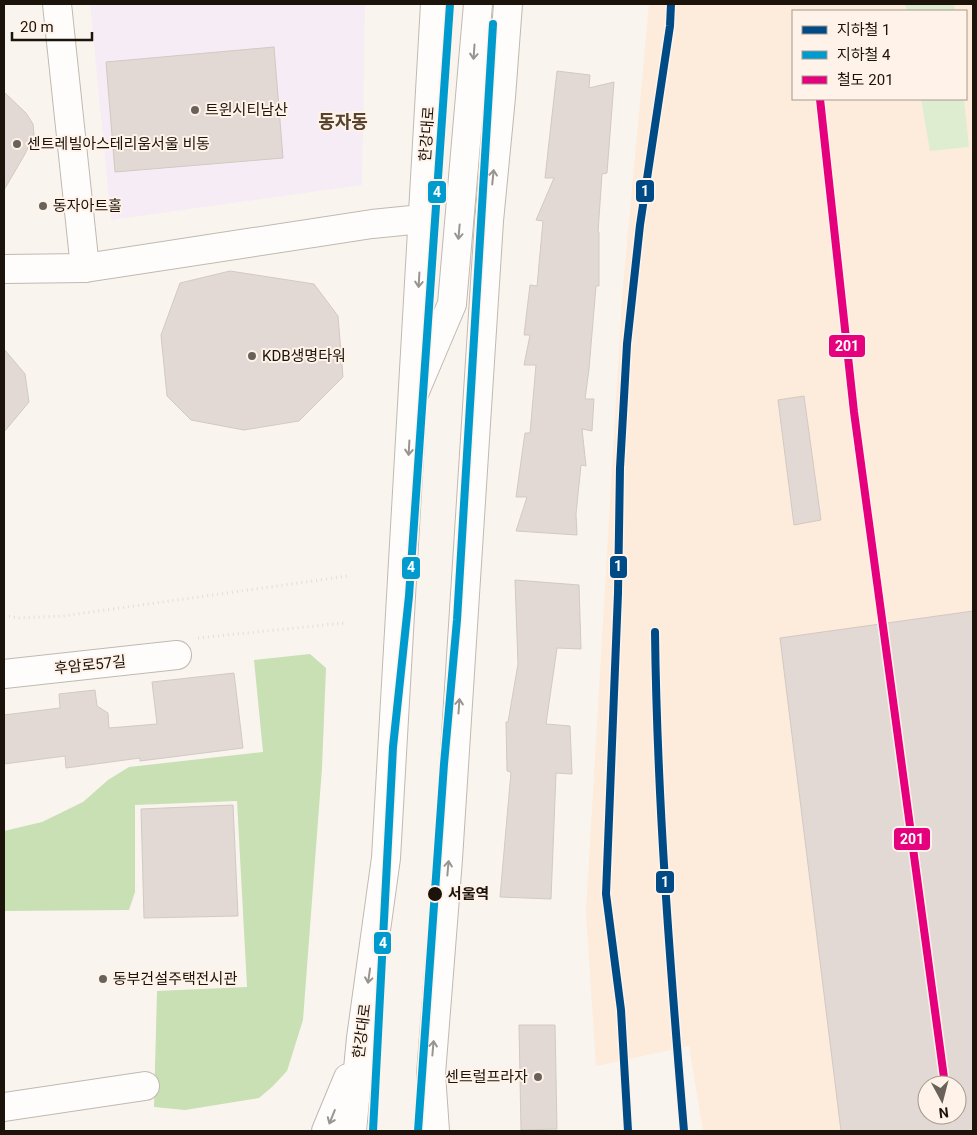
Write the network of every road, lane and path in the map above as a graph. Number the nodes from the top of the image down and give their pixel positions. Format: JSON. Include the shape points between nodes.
{"nodes":[{"id":1,"x":57,"y":4,"type":"edge"},
{"id":2,"x":435,"y":4,"type":"edge"},
{"id":3,"x":478,"y":4,"type":"edge"},
{"id":4,"x":508,"y":4,"type":"edge"},
{"id":5,"x":422,"y":219,"type":"junction"},
{"id":6,"x":84,"y":268,"type":"junction"},
{"id":7,"x":4,"y":269,"type":"edge"},
{"id":8,"x":412,"y":399,"type":"junction"},
{"id":9,"x":348,"y":576,"type":"dead end"},
{"id":10,"x":4,"y":615,"type":"edge"},
{"id":11,"x":344,"y":623,"type":"dead end"},
{"id":12,"x":186,"y":647,"type":"joint"},
{"id":13,"x":4,"y":674,"type":"edge"},
{"id":14,"x":361,"y":1038,"type":"junction"},
{"id":15,"x":145,"y":1086,"type":"dead end"},
{"id":16,"x":4,"y":1107,"type":"edge"},
{"id":17,"x":326,"y":1131,"type":"edge"},
{"id":18,"x":352,"y":1131,"type":"edge"},
{"id":19,"x":436,"y":1131,"type":"edge"}],
"edges":[{"from":1,"to":6,"type":"main road"},
{"from":2,"to":5,"type":"main road","name":"한강대로"},
{"from":3,"to":8,"type":"main road","one_way":true,"via":[[452,304]]},
{"from":19,"to":4,"type":"main road","one_way":true,"via":[[431,1074],[449,849],[489,221]]},
{"from":5,"to":6,"type":"main road"},
{"from":5,"to":8,"type":"main road","name":"한강대로","one_way":true},
{"from":6,"to":7,"type":"main road"},
{"from":8,"to":14,"type":"main road","name":"한강대로","one_way":true,"via":[[386,858]]},
{"from":9,"to":10,"type":"path","via":[[63,616],[17,618]]},
{"from":11,"to":12,"type":"path"},
{"from":12,"to":13,"type":"main road","name":"후암로57길"},
{"from":14,"to":17,"type":"main road","one_way":true},
{"from":14,"to":18,"type":"main road","name":"한강대로"},
{"from":15,"to":16,"type":"main road"}]}
